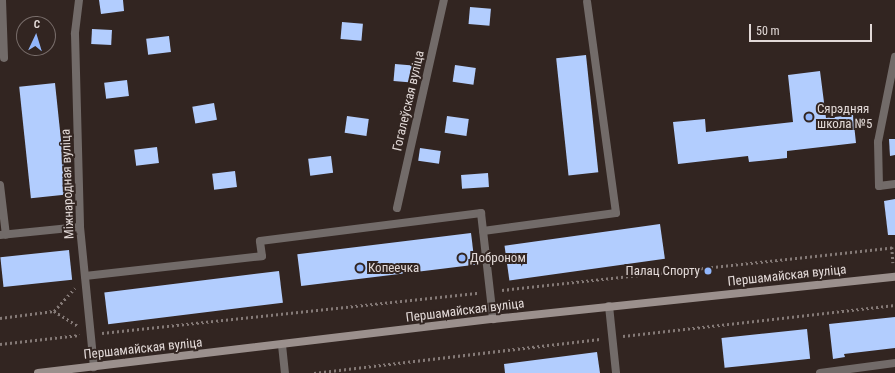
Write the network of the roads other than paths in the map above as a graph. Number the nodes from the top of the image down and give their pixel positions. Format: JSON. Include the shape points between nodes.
{"nodes":[{"id":1,"x":2,"y":0,"type":"edge"},
{"id":2,"x":80,"y":0,"type":"edge"},
{"id":3,"x":444,"y":0,"type":"edge"},
{"id":4,"x":587,"y":2,"type":"dead end"},
{"id":5,"x":895,"y":57,"type":"edge"},
{"id":6,"x":4,"y":58,"type":"dead end"},
{"id":7,"x":895,"y":184,"type":"edge"},
{"id":8,"x":0,"y":185,"type":"edge"},
{"id":9,"x":397,"y":208,"type":"dead end"},
{"id":10,"x":80,"y":227,"type":"junction"},
{"id":11,"x":483,"y":231,"type":"junction"},
{"id":12,"x":3,"y":235,"type":"edge"},
{"id":13,"x":85,"y":276,"type":"junction"},
{"id":14,"x":895,"y":277,"type":"edge"},
{"id":15,"x":609,"y":306,"type":"junction"},
{"id":16,"x":493,"y":319,"type":"junction"},
{"id":17,"x":282,"y":346,"type":"junction"},
{"id":18,"x":895,"y":363,"type":"edge"},
{"id":19,"x":94,"y":366,"type":"junction"},
{"id":20,"x":38,"y":373,"type":"edge"},
{"id":21,"x":285,"y":373,"type":"edge"},
{"id":22,"x":616,"y":373,"type":"edge"},
{"id":23,"x":820,"y":373,"type":"edge"}],
"edges":[{"from":1,"to":6,"type":"street"},
{"from":2,"to":10,"type":"street","name":"Міжнародная вуліца","via":[[75,34]]},
{"from":3,"to":9,"type":"street","name":"Гогалеўская вуліца"},
{"from":4,"to":11,"type":"street","via":[[616,213]]},
{"from":5,"to":7,"type":"street","via":[[878,142],[879,186]]},
{"from":8,"to":12,"type":"street"},
{"from":10,"to":12,"type":"street"},
{"from":10,"to":13,"type":"street","name":"Міжнародная вуліца"},
{"from":11,"to":13,"type":"street","via":[[481,213],[260,241],[262,256]]},
{"from":11,"to":16,"type":"street"},
{"from":13,"to":19,"type":"street","name":"Міжнародная вуліца"},
{"from":14,"to":15,"type":"main road","name":"Першамайская вуліца"},
{"from":15,"to":16,"type":"main road","name":"Першамайская вуліца"},
{"from":15,"to":22,"type":"street"},
{"from":16,"to":17,"type":"main road","name":"Першамайская вуліца"},
{"from":17,"to":19,"type":"main road","name":"Першамайская вуліца"},
{"from":17,"to":21,"type":"street"},
{"from":18,"to":23,"type":"street"},
{"from":19,"to":20,"type":"main road","name":"Першамайская вуліца"}]}
